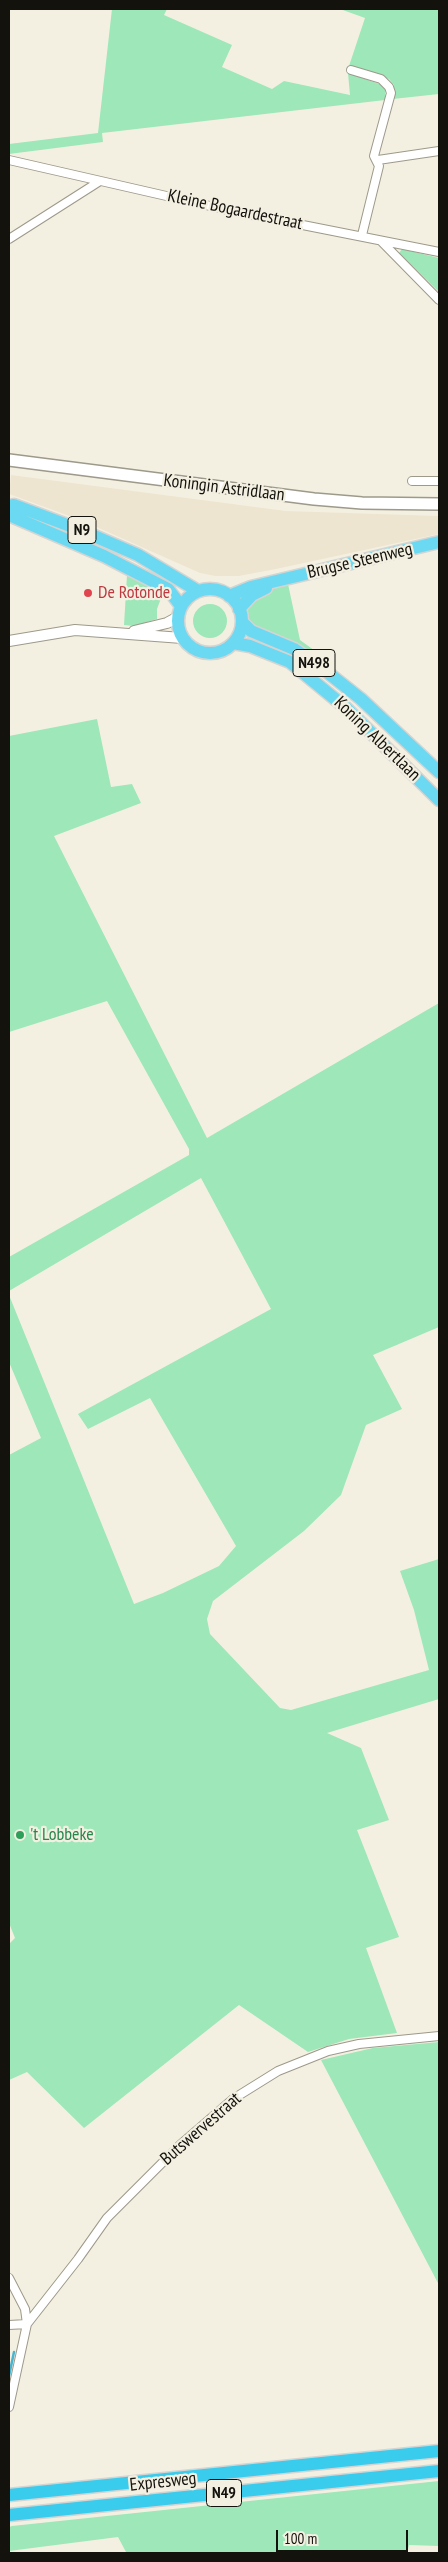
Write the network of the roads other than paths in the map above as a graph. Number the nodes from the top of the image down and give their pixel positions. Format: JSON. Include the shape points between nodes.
{"nodes":[{"id":1,"x":351,"y":70,"type":"dead end"},
{"id":2,"x":439,"y":151,"type":"edge"},
{"id":3,"x":9,"y":160,"type":"edge"},
{"id":4,"x":378,"y":160,"type":"junction"},
{"id":5,"x":100,"y":181,"type":"junction"},
{"id":6,"x":362,"y":236,"type":"junction"},
{"id":7,"x":9,"y":239,"type":"edge"},
{"id":8,"x":380,"y":240,"type":"junction"},
{"id":9,"x":439,"y":252,"type":"edge"},
{"id":10,"x":439,"y":300,"type":"edge"},
{"id":11,"x":9,"y":460,"type":"edge"},
{"id":12,"x":412,"y":481,"type":"dead end"},
{"id":13,"x":439,"y":481,"type":"edge"},
{"id":14,"x":439,"y":504,"type":"edge"},
{"id":15,"x":9,"y":506,"type":"edge"},
{"id":16,"x":9,"y":515,"type":"edge"},
{"id":17,"x":439,"y":542,"type":"edge"},
{"id":18,"x":281,"y":579,"type":"junction"},
{"id":19,"x":198,"y":591,"type":"junction"},
{"id":20,"x":229,"y":596,"type":"junction"},
{"id":21,"x":180,"y":612,"type":"junction"},
{"id":22,"x":240,"y":616,"type":"junction"},
{"id":23,"x":123,"y":632,"type":"junction"},
{"id":24,"x":182,"y":638,"type":"junction"},
{"id":25,"x":9,"y":641,"type":"edge"},
{"id":26,"x":233,"y":643,"type":"junction"},
{"id":27,"x":439,"y":772,"type":"edge"},
{"id":28,"x":439,"y":800,"type":"edge"},
{"id":29,"x":439,"y":2036,"type":"edge"},
{"id":30,"x":9,"y":2278,"type":"edge"},
{"id":31,"x":27,"y":2324,"type":"junction"},
{"id":32,"x":9,"y":2325,"type":"edge"},
{"id":33,"x":9,"y":2407,"type":"edge"},
{"id":34,"x":439,"y":2451,"type":"edge"},
{"id":35,"x":439,"y":2471,"type":"edge"},
{"id":36,"x":9,"y":2495,"type":"edge"},
{"id":37,"x":9,"y":2515,"type":"edge"}],
"edges":[{"from":1,"to":4,"type":"street","via":[[381,79],[391,93],[374,156]]},
{"from":2,"to":4,"type":"street"},
{"from":3,"to":5,"type":"street","name":"Kleine Bogaardestraat"},
{"from":4,"to":6,"type":"street"},
{"from":5,"to":6,"type":"street","name":"Kleine Bogaardestraat"},
{"from":5,"to":7,"type":"street"},
{"from":6,"to":8,"type":"street","name":"Kleine Bogaardestraat"},
{"from":8,"to":9,"type":"street","name":"Kleine Bogaardestraat"},
{"from":8,"to":10,"type":"street"},
{"from":11,"to":14,"type":"main road","name":"Koningin Astridlaan","via":[[314,499]]},
{"from":12,"to":13,"type":"street"},
{"from":15,"to":19,"type":"main road","number":"N9","via":[[78,528],[138,555]]},
{"from":16,"to":21,"type":"main road","number":"N9","via":[[104,556],[168,589]]},
{"from":17,"to":18,"type":"main road","name":"Brugse Steenweg"},
{"from":18,"to":20,"type":"main road","name":"Brugse Steenweg"},
{"from":18,"to":22,"type":"main road","name":"Brugse Steenweg","via":[[252,595]]},
{"from":19,"to":20,"type":"main road","via":[[216,590]]},
{"from":19,"to":21,"type":"main road","via":[[186,600]]},
{"from":20,"to":22,"type":"main road"},
{"from":21,"to":23,"type":"street","via":[[160,625]]},
{"from":21,"to":24,"type":"main road"},
{"from":22,"to":26,"type":"main road","name":"Brugse Steenweg","via":[[238,637]]},
{"from":22,"to":27,"type":"main road","name":"Koning Albertlaan","number":"N498","via":[[251,631],[294,650],[327,672],[361,699]]},
{"from":23,"to":24,"type":"street"},
{"from":23,"to":25,"type":"street","via":[[65,630]]},
{"from":24,"to":26,"type":"main road","via":[[202,652],[219,652]]},
{"from":26,"to":28,"type":"main road","name":"Koning Albertlaan","number":"N498","via":[[250,646],[290,662],[346,708]]},
{"from":29,"to":31,"type":"street","name":"Butswervestraat","via":[[359,2044],[328,2051],[278,2071],[233,2098],[181,2144],[107,2218]]},
{"from":30,"to":31,"type":"street","via":[[25,2308]]},
{"from":31,"to":32,"type":"street"},
{"from":31,"to":33,"type":"street"},
{"from":34,"to":36,"type":"highway","name":"Expresweg","number":"N49"},
{"from":35,"to":37,"type":"highway","name":"Expresweg","number":"N49"}]}
